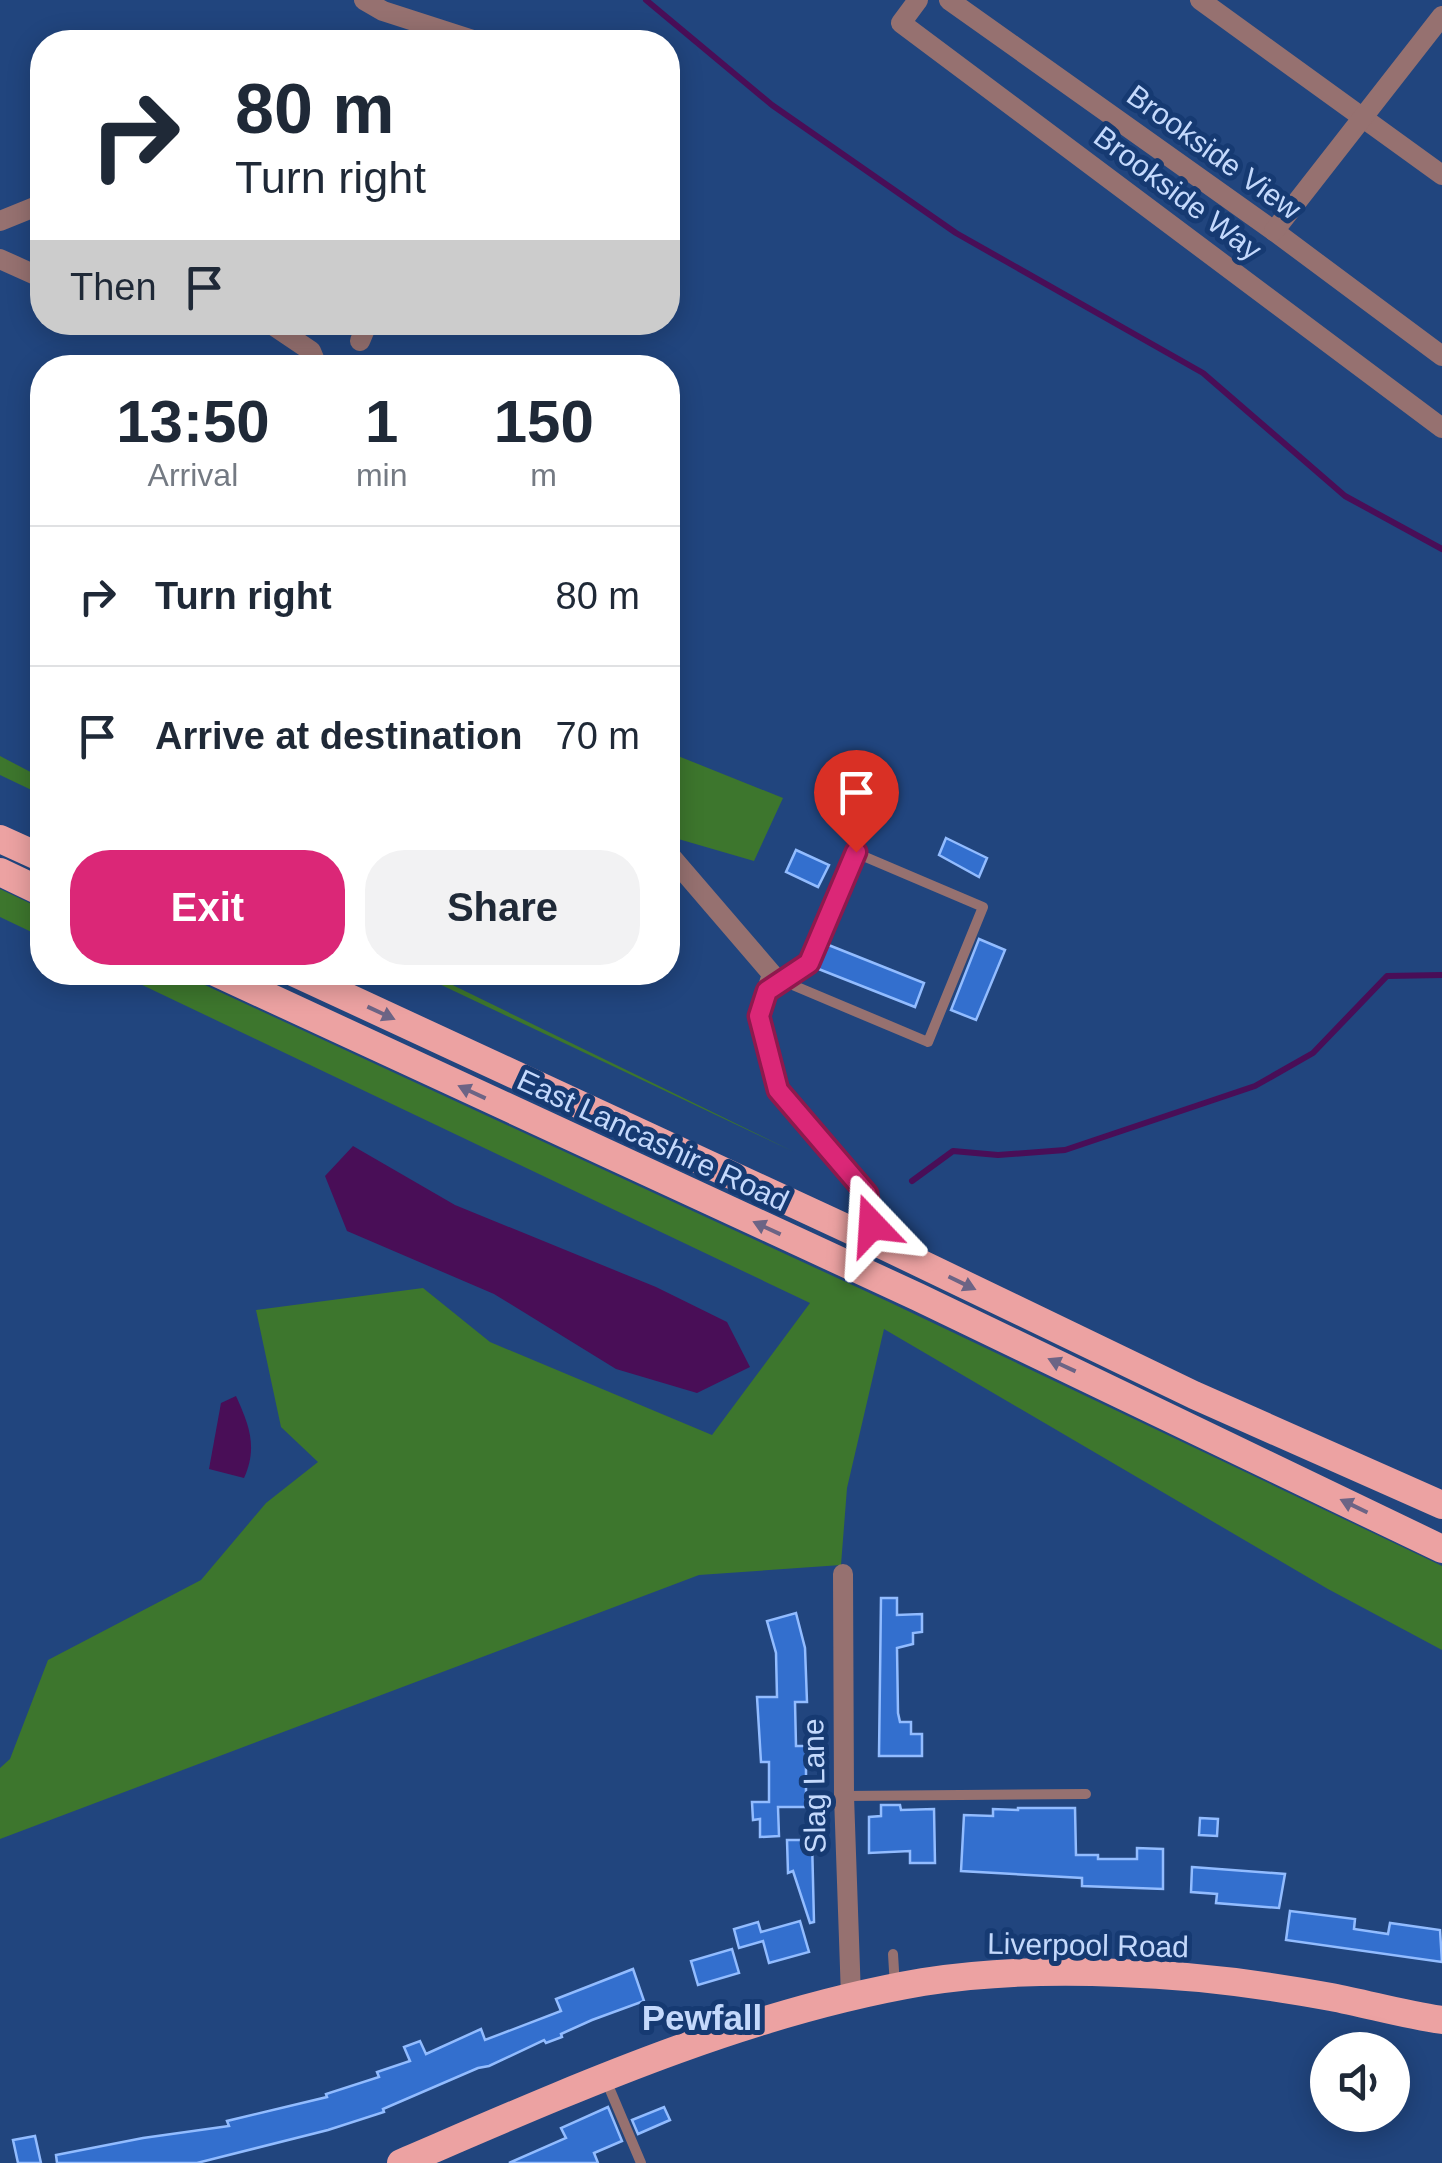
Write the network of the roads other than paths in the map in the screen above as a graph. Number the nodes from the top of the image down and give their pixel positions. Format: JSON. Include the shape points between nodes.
{"nodes":[{"id":1,"x":364,"y":0,"type":"edge"},
{"id":2,"x":918,"y":0,"type":"edge"},
{"id":3,"x":949,"y":0,"type":"edge"},
{"id":4,"x":1200,"y":0,"type":"edge"},
{"id":5,"x":1442,"y":16,"type":"edge"},
{"id":6,"x":443,"y":30,"type":"edge"},
{"id":7,"x":1362,"y":117,"type":"junction"},
{"id":8,"x":1442,"y":175,"type":"edge"},
{"id":9,"x":30,"y":209,"type":"edge"},
{"id":10,"x":0,"y":221,"type":"edge"},
{"id":11,"x":1274,"y":231,"type":"junction"},
{"id":12,"x":0,"y":259,"type":"edge"},
{"id":13,"x":30,"y":273,"type":"edge"},
{"id":14,"x":287,"y":335,"type":"edge"},
{"id":15,"x":313,"y":355,"type":"edge"},
{"id":16,"x":1442,"y":356,"type":"edge"},
{"id":17,"x":1442,"y":428,"type":"edge"},
{"id":18,"x":0,"y":839,"type":"edge"},
{"id":19,"x":30,"y":853,"type":"edge"},
{"id":20,"x":680,"y":867,"type":"edge"},
{"id":21,"x":0,"y":872,"type":"edge"},
{"id":22,"x":30,"y":886,"type":"edge"},
{"id":23,"x":243,"y":985,"type":"edge"},
{"id":24,"x":321,"y":985,"type":"edge"},
{"id":25,"x":775,"y":986,"type":"junction"},
{"id":26,"x":885,"y":1246,"type":"junction"},
{"id":27,"x":884,"y":1282,"type":"junction"},
{"id":28,"x":1442,"y":1505,"type":"edge"},
{"id":29,"x":1442,"y":1549,"type":"edge"},
{"id":30,"x":843,"y":1574,"type":"dead end"},
{"id":31,"x":1086,"y":1794,"type":"dead end"},
{"id":32,"x":844,"y":1796,"type":"junction"},
{"id":33,"x":893,"y":1954,"type":"dead end"},
{"id":34,"x":895,"y":1988,"type":"junction"},
{"id":35,"x":851,"y":1997,"type":"junction"},
{"id":36,"x":1442,"y":2020,"type":"edge"},
{"id":37,"x":605,"y":2077,"type":"junction"},
{"id":38,"x":401,"y":2163,"type":"edge"},
{"id":39,"x":641,"y":2163,"type":"edge"}],
"edges":[{"from":1,"to":6,"type":"street"},
{"from":2,"to":17,"type":"street","name":"Brookside Way","via":[[901,22]]},
{"from":3,"to":11,"type":"street","name":"Brookside View"},
{"from":4,"to":7,"type":"street"},
{"from":5,"to":7,"type":"street"},
{"from":7,"to":8,"type":"street"},
{"from":7,"to":11,"type":"street"},
{"from":9,"to":10,"type":"street"},
{"from":11,"to":16,"type":"street","name":"Brookside View"},
{"from":12,"to":13,"type":"street"},
{"from":14,"to":15,"type":"street"},
{"from":18,"to":19,"type":"highway"},
{"from":20,"to":25,"type":"street","via":[[772,974]]},
{"from":21,"to":22,"type":"highway"},
{"from":27,"to":23,"type":"highway","name":"East Lancashire Road","one_way":true},
{"from":24,"to":26,"type":"highway","name":"East Lancashire Road","one_way":true},
{"from":25,"to":25,"type":"lane","via":[[809,963],[856,852],[983,907],[928,1042]]},
{"from":25,"to":26,"type":"street","via":[[759,1016],[778,1090],[867,1194]]},
{"from":26,"to":27,"type":"highway"},
{"from":26,"to":28,"type":"highway","name":"East Lancashire Road","one_way":true},
{"from":29,"to":27,"type":"highway","name":"East Lancashire Road","one_way":true},
{"from":30,"to":32,"type":"street","name":"Slag Lane"},
{"from":31,"to":32,"type":"lane"},
{"from":32,"to":35,"type":"street","name":"Slag Lane"},
{"from":33,"to":34,"type":"lane"},
{"from":34,"to":35,"type":"highway","name":"Liverpool Road"},
{"from":34,"to":36,"type":"highway","name":"Liverpool Road","via":[[1045,1971],[1122,1973],[1269,1986]]},
{"from":35,"to":37,"type":"highway","name":"Liverpool Road"},
{"from":37,"to":38,"type":"highway","name":"Liverpool Road"},
{"from":37,"to":39,"type":"lane"}]}
